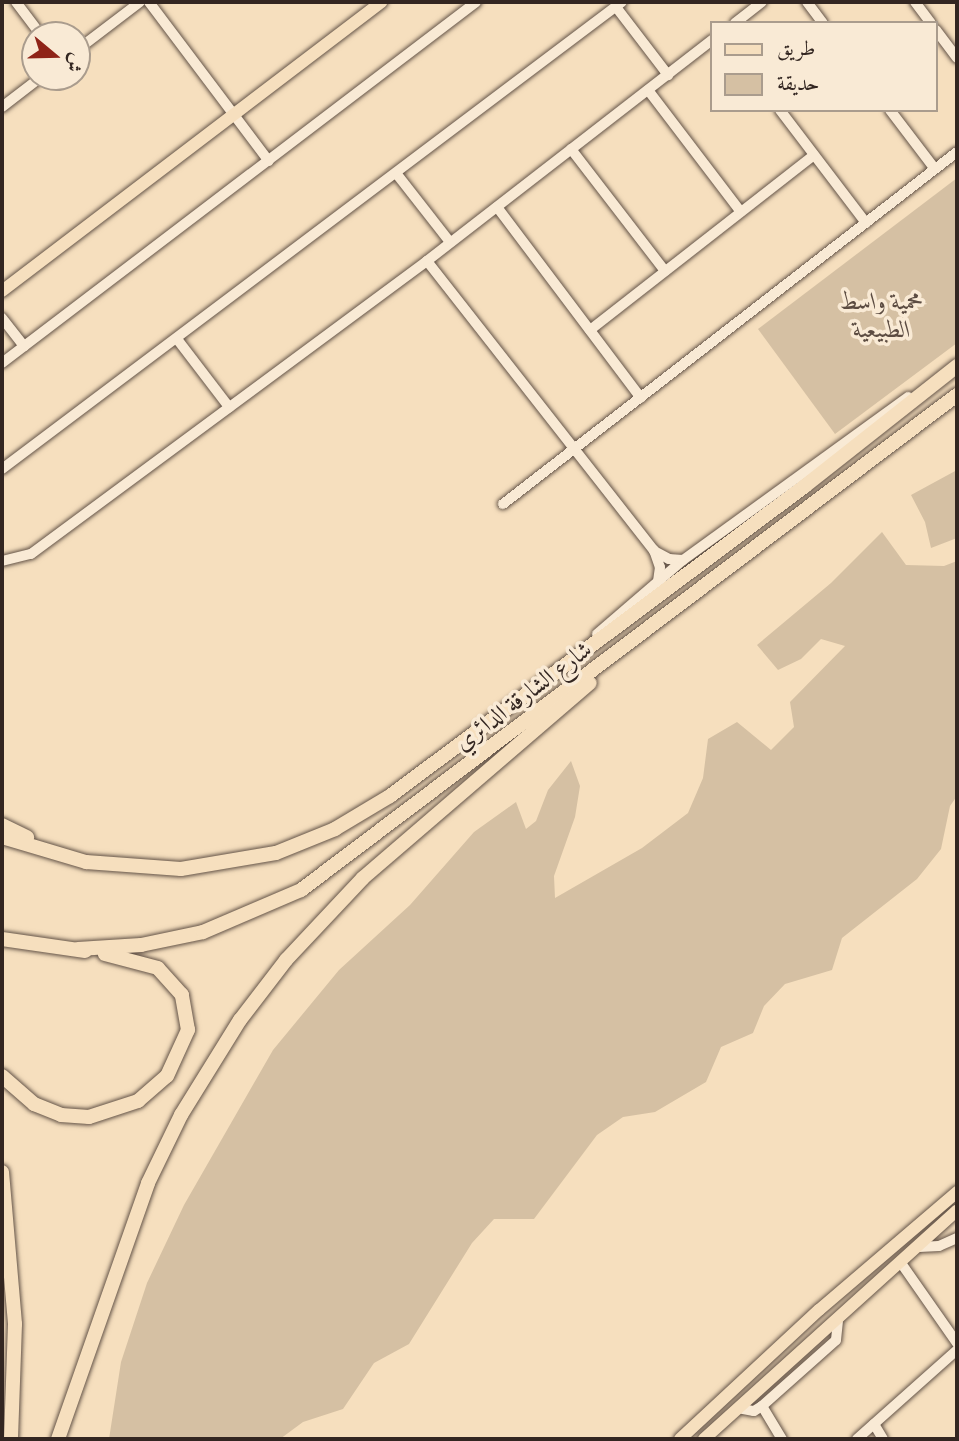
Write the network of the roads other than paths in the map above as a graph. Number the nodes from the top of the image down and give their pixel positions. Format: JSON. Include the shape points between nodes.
{"nodes":[{"id":1,"x":16,"y":2,"type":"edge"},
{"id":2,"x":140,"y":2,"type":"edge"},
{"id":3,"x":149,"y":2,"type":"edge"},
{"id":4,"x":382,"y":2,"type":"edge"},
{"id":5,"x":476,"y":2,"type":"edge"},
{"id":6,"x":762,"y":2,"type":"edge"},
{"id":7,"x":807,"y":2,"type":"edge"},
{"id":8,"x":915,"y":2,"type":"edge"},
{"id":9,"x":619,"y":4,"type":"edge"},
{"id":10,"x":30,"y":21,"type":"edge"},
{"id":11,"x":738,"y":21,"type":"edge"},
{"id":12,"x":821,"y":21,"type":"edge"},
{"id":13,"x":929,"y":21,"type":"edge"},
{"id":14,"x":938,"y":33,"type":"edge"},
{"id":15,"x":91,"y":39,"type":"edge"},
{"id":16,"x":710,"y":42,"type":"edge"},
{"id":17,"x":957,"y":58,"type":"edge"},
{"id":18,"x":668,"y":75,"type":"junction"},
{"id":19,"x":648,"y":90,"type":"junction"},
{"id":20,"x":23,"y":91,"type":"edge"},
{"id":21,"x":2,"y":107,"type":"edge"},
{"id":22,"x":782,"y":112,"type":"edge"},
{"id":23,"x":892,"y":112,"type":"edge"},
{"id":24,"x":234,"y":115,"type":"junction"},
{"id":25,"x":571,"y":149,"type":"junction"},
{"id":26,"x":957,"y":152,"type":"edge"},
{"id":27,"x":814,"y":155,"type":"junction"},
{"id":28,"x":269,"y":161,"type":"junction"},
{"id":29,"x":935,"y":169,"type":"junction"},
{"id":30,"x":396,"y":173,"type":"junction"},
{"id":31,"x":496,"y":207,"type":"junction"},
{"id":32,"x":741,"y":212,"type":"junction"},
{"id":33,"x":866,"y":223,"type":"junction"},
{"id":34,"x":450,"y":242,"type":"junction"},
{"id":35,"x":426,"y":261,"type":"junction"},
{"id":36,"x":665,"y":271,"type":"junction"},
{"id":37,"x":2,"y":291,"type":"edge"},
{"id":38,"x":2,"y":318,"type":"edge"},
{"id":39,"x":590,"y":330,"type":"junction"},
{"id":40,"x":177,"y":339,"type":"junction"},
{"id":41,"x":24,"y":346,"type":"junction"},
{"id":42,"x":2,"y":363,"type":"edge"},
{"id":43,"x":954,"y":369,"type":"edge"},
{"id":44,"x":957,"y":395,"type":"edge"},
{"id":45,"x":641,"y":398,"type":"junction"},
{"id":46,"x":229,"y":407,"type":"junction"},
{"id":47,"x":574,"y":451,"type":"junction"},
{"id":48,"x":2,"y":469,"type":"edge"},
{"id":49,"x":503,"y":504,"type":"dead end"},
{"id":50,"x":654,"y":550,"type":"junction"},
{"id":51,"x":683,"y":560,"type":"junction"},
{"id":52,"x":2,"y":561,"type":"edge"},
{"id":53,"x":658,"y":581,"type":"junction"},
{"id":54,"x":569,"y":662,"type":"junction"},
{"id":55,"x":604,"y":665,"type":"junction"},
{"id":56,"x":2,"y":825,"type":"edge"},
{"id":57,"x":2,"y":837,"type":"edge"},
{"id":58,"x":86,"y":862,"type":"junction"},
{"id":59,"x":2,"y":939,"type":"edge"},
{"id":60,"x":78,"y":949,"type":"junction"},
{"id":61,"x":2,"y":1076,"type":"edge"},
{"id":62,"x":2,"y":1172,"type":"edge"},
{"id":63,"x":957,"y":1192,"type":"edge"},
{"id":64,"x":957,"y":1210,"type":"edge"},
{"id":65,"x":957,"y":1218,"type":"edge"},
{"id":66,"x":934,"y":1233,"type":"junction"},
{"id":67,"x":957,"y":1238,"type":"edge"},
{"id":68,"x":919,"y":1247,"type":"junction"},
{"id":69,"x":901,"y":1263,"type":"junction"},
{"id":70,"x":838,"y":1322,"type":"junction"},
{"id":71,"x":957,"y":1343,"type":"edge"},
{"id":72,"x":957,"y":1350,"type":"edge"},
{"id":73,"x":762,"y":1406,"type":"junction"},
{"id":74,"x":738,"y":1408,"type":"junction"},
{"id":75,"x":874,"y":1424,"type":"junction"},
{"id":76,"x":10,"y":1439,"type":"edge"},
{"id":77,"x":58,"y":1439,"type":"edge"},
{"id":78,"x":680,"y":1439,"type":"edge"},
{"id":79,"x":704,"y":1439,"type":"edge"},
{"id":80,"x":782,"y":1439,"type":"edge"},
{"id":81,"x":857,"y":1439,"type":"edge"},
{"id":82,"x":883,"y":1439,"type":"edge"}],
"edges":[{"from":1,"to":10,"type":"street"},
{"from":2,"to":15,"type":"street"},
{"from":3,"to":24,"type":"street"},
{"from":4,"to":24,"type":"main road"},
{"from":5,"to":28,"type":"street"},
{"from":6,"to":11,"type":"street"},
{"from":7,"to":12,"type":"street"},
{"from":8,"to":13,"type":"street"},
{"from":9,"to":18,"type":"street"},
{"from":9,"to":30,"type":"street"},
{"from":14,"to":17,"type":"street"},
{"from":16,"to":18,"type":"street"},
{"from":18,"to":19,"type":"street"},
{"from":19,"to":25,"type":"street"},
{"from":19,"to":32,"type":"street"},
{"from":20,"to":21,"type":"street"},
{"from":22,"to":27,"type":"street"},
{"from":23,"to":29,"type":"street"},
{"from":24,"to":28,"type":"street"},
{"from":24,"to":37,"type":"main road"},
{"from":25,"to":31,"type":"street"},
{"from":25,"to":36,"type":"street"},
{"from":26,"to":29,"type":"street"},
{"from":27,"to":32,"type":"street"},
{"from":27,"to":33,"type":"street"},
{"from":28,"to":41,"type":"street"},
{"from":29,"to":33,"type":"street"},
{"from":30,"to":34,"type":"street"},
{"from":30,"to":40,"type":"street"},
{"from":31,"to":34,"type":"street"},
{"from":31,"to":39,"type":"street"},
{"from":32,"to":36,"type":"street"},
{"from":33,"to":45,"type":"street"},
{"from":34,"to":35,"type":"street"},
{"from":35,"to":46,"type":"street"},
{"from":35,"to":47,"type":"street"},
{"from":36,"to":39,"type":"street"},
{"from":38,"to":41,"type":"street"},
{"from":39,"to":45,"type":"street"},
{"from":40,"to":46,"type":"street"},
{"from":40,"to":48,"type":"street"},
{"from":41,"to":42,"type":"street"},
{"from":43,"to":51,"type":"street","via":[[834,447]]},
{"from":43,"to":54,"type":"highway","name":"شارع الشارقة الدائري"},
{"from":44,"to":55,"type":"highway","name":"شارع الشارقة الدائري"},
{"from":45,"to":47,"type":"street"},
{"from":46,"to":52,"type":"street","via":[[32,554]]},
{"from":47,"to":49,"type":"street"},
{"from":47,"to":50,"type":"street"},
{"from":50,"to":51,"type":"street","via":[[668,559]]},
{"from":50,"to":53,"type":"street","via":[[660,567]]},
{"from":51,"to":53,"type":"street"},
{"from":53,"to":54,"type":"street"},
{"from":54,"to":58,"type":"highway","name":"شارع الشارقة الدائري","via":[[390,796],[306,842],[245,861],[192,868]]},
{"from":55,"to":60,"type":"highway","name":"شارع الشارقة الدائري","via":[[336,866],[282,900],[183,938]]},
{"from":55,"to":77,"type":"highway","via":[[575,700],[363,878],[286,960],[240,1020],[187,1105],[148,1183]]},
{"from":56,"to":58,"type":"highway"},
{"from":57,"to":58,"type":"highway"},
{"from":59,"to":60,"type":"highway"},
{"from":60,"to":61,"type":"highway","via":[[148,963],[176,984],[188,1018],[186,1041],[175,1065],[138,1101],[89,1117],[40,1107]]},
{"from":62,"to":76,"type":"highway","via":[[14,1310]]},
{"from":63,"to":78,"type":"main road","via":[[818,1310]]},
{"from":64,"to":66,"type":"main road"},
{"from":65,"to":66,"type":"main road"},
{"from":66,"to":68,"type":"main road"},
{"from":67,"to":68,"type":"street","via":[[939,1246]]},
{"from":68,"to":69,"type":"main road"},
{"from":69,"to":70,"type":"main road"},
{"from":69,"to":71,"type":"street"},
{"from":70,"to":73,"type":"street","via":[[836,1340]]},
{"from":70,"to":74,"type":"main road"},
{"from":72,"to":75,"type":"street"},
{"from":73,"to":74,"type":"street","via":[[750,1411]]},
{"from":73,"to":80,"type":"street"},
{"from":74,"to":79,"type":"main road"},
{"from":75,"to":81,"type":"street"},
{"from":75,"to":82,"type":"street"}]}
